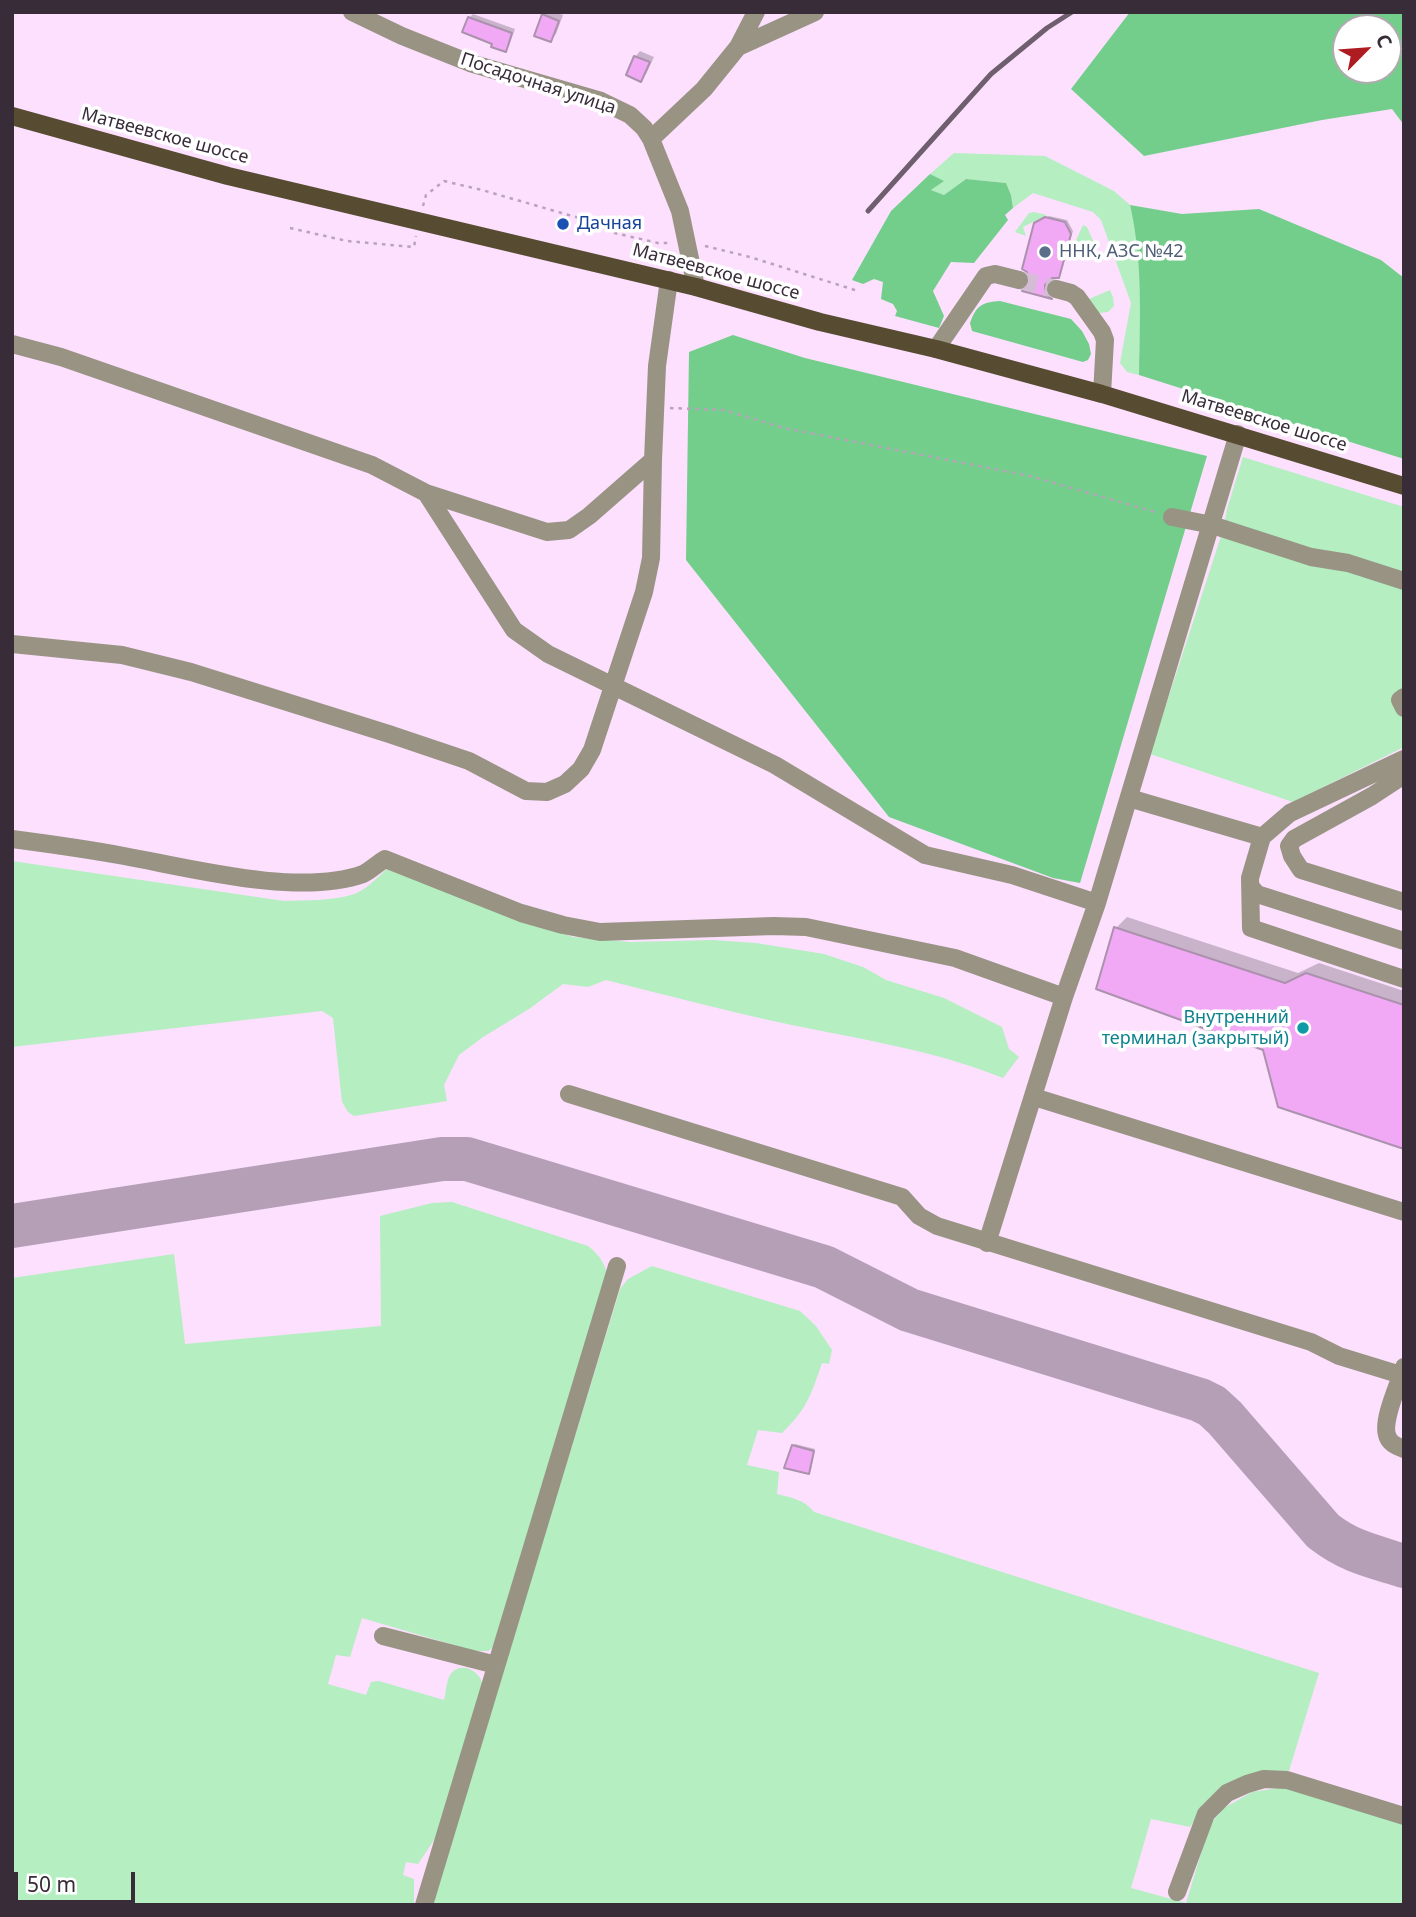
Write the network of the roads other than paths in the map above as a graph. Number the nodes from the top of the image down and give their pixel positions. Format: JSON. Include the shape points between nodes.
{"nodes":[{"id":1,"x":352,"y":12,"type":"edge"},
{"id":2,"x":756,"y":12,"type":"edge"},
{"id":3,"x":815,"y":12,"type":"edge"},
{"id":4,"x":738,"y":47,"type":"junction"},
{"id":5,"x":12,"y":116,"type":"edge"},
{"id":6,"x":651,"y":139,"type":"junction"},
{"id":7,"x":669,"y":280,"type":"junction"},
{"id":8,"x":1019,"y":280,"type":"tunnel mouth"},
{"id":9,"x":696,"y":287,"type":"junction"},
{"id":10,"x":1056,"y":289,"type":"tunnel mouth"},
{"id":11,"x":12,"y":344,"type":"edge"},
{"id":12,"x":936,"y":349,"type":"junction"},
{"id":13,"x":1102,"y":394,"type":"junction"},
{"id":14,"x":1238,"y":434,"type":"junction"},
{"id":15,"x":653,"y":460,"type":"junction"},
{"id":16,"x":1404,"y":486,"type":"edge"},
{"id":17,"x":426,"y":493,"type":"junction"},
{"id":18,"x":1172,"y":517,"type":"road end"},
{"id":19,"x":1212,"y":525,"type":"junction"},
{"id":20,"x":1404,"y":581,"type":"edge"},
{"id":21,"x":12,"y":644,"type":"edge"},
{"id":22,"x":612,"y":685,"type":"junction"},
{"id":23,"x":1404,"y":697,"type":"edge"},
{"id":24,"x":1404,"y":708,"type":"edge"},
{"id":25,"x":1404,"y":759,"type":"edge"},
{"id":26,"x":1404,"y":775,"type":"edge"},
{"id":27,"x":1129,"y":798,"type":"junction"},
{"id":28,"x":1262,"y":837,"type":"junction"},
{"id":29,"x":12,"y":839,"type":"edge"},
{"id":30,"x":1251,"y":887,"type":"junction"},
{"id":31,"x":1404,"y":902,"type":"edge"},
{"id":32,"x":1097,"y":903,"type":"junction"},
{"id":33,"x":1404,"y":941,"type":"edge"},
{"id":34,"x":1404,"y":979,"type":"edge"},
{"id":35,"x":1064,"y":997,"type":"junction"},
{"id":36,"x":569,"y":1094,"type":"dead end"},
{"id":37,"x":1034,"y":1097,"type":"junction"},
{"id":38,"x":1404,"y":1212,"type":"edge"},
{"id":39,"x":987,"y":1242,"type":"junction"},
{"id":40,"x":617,"y":1266,"type":"dead end"},
{"id":41,"x":1403,"y":1371,"type":"edge"},
{"id":42,"x":1404,"y":1449,"type":"edge"},
{"id":43,"x":383,"y":1636,"type":"dead end"},
{"id":44,"x":496,"y":1665,"type":"junction"},
{"id":45,"x":1404,"y":1816,"type":"edge"},
{"id":46,"x":1177,"y":1892,"type":"dead end"},
{"id":47,"x":425,"y":1905,"type":"edge"}],
"edges":[{"from":1,"to":6,"type":"street","name":"Посадочная улица","via":[[470,63],[601,101],[631,115]]},
{"from":2,"to":4,"type":"street"},
{"from":3,"to":4,"type":"street"},
{"from":4,"to":6,"type":"street","via":[[704,89]]},
{"from":5,"to":7,"type":"main road","name":"Матвеевское шоссе","via":[[228,176]]},
{"from":6,"to":9,"type":"street","name":"Посадочная улица","via":[[680,211]]},
{"from":7,"to":9,"type":"main road","name":"Матвеевское шоссе"},
{"from":7,"to":15,"type":"street","via":[[657,366]]},
{"from":8,"to":12,"type":"street","via":[[986,276]]},
{"from":9,"to":12,"type":"main road","name":"Матвеевское шоссе"},
{"from":10,"to":13,"type":"street","via":[[1077,296],[1102,332]]},
{"from":11,"to":17,"type":"street","via":[[372,465]]},
{"from":12,"to":13,"type":"main road","name":"Матвеевское шоссе"},
{"from":13,"to":14,"type":"main road","name":"Матвеевское шоссе"},
{"from":14,"to":16,"type":"main road","name":"Матвеевское шоссе"},
{"from":14,"to":19,"type":"street"},
{"from":15,"to":17,"type":"street","via":[[569,530],[547,532]]},
{"from":15,"to":22,"type":"street","via":[[651,558]]},
{"from":17,"to":22,"type":"street","via":[[513,630],[548,654]]},
{"from":18,"to":19,"type":"street"},
{"from":19,"to":20,"type":"street","via":[[1311,558],[1348,563]]},
{"from":19,"to":27,"type":"street"},
{"from":21,"to":22,"type":"street","via":[[122,655],[191,672],[469,761],[526,791],[547,792],[581,769],[592,750]]},
{"from":22,"to":32,"type":"street","via":[[775,765],[925,855],[1012,875]]},
{"from":23,"to":24,"type":"street","via":[[1400,700]]},
{"from":25,"to":28,"type":"street","via":[[1290,813]]},
{"from":26,"to":31,"type":"street","via":[[1289,846],[1301,870]]},
{"from":27,"to":28,"type":"street"},
{"from":27,"to":32,"type":"street"},
{"from":28,"to":30,"type":"street"},
{"from":29,"to":35,"type":"street","via":[[284,881],[323,882],[364,873],[385,859],[563,925],[600,932],[806,927],[955,958]]},
{"from":30,"to":33,"type":"street","via":[[1257,894]]},
{"from":30,"to":34,"type":"street","via":[[1251,928]]},
{"from":32,"to":35,"type":"street"},
{"from":35,"to":37,"type":"street"},
{"from":36,"to":39,"type":"street","via":[[901,1197],[919,1216],[937,1226]]},
{"from":37,"to":38,"type":"street"},
{"from":37,"to":39,"type":"street"},
{"from":39,"to":41,"type":"street","via":[[1311,1342],[1339,1356]]},
{"from":40,"to":44,"type":"street"},
{"from":41,"to":42,"type":"street","via":[[1386,1433],[1394,1445]]},
{"from":43,"to":44,"type":"street"},
{"from":44,"to":47,"type":"street"},
{"from":45,"to":46,"type":"street","via":[[1287,1780],[1247,1784],[1227,1793],[1206,1814]]}]}
